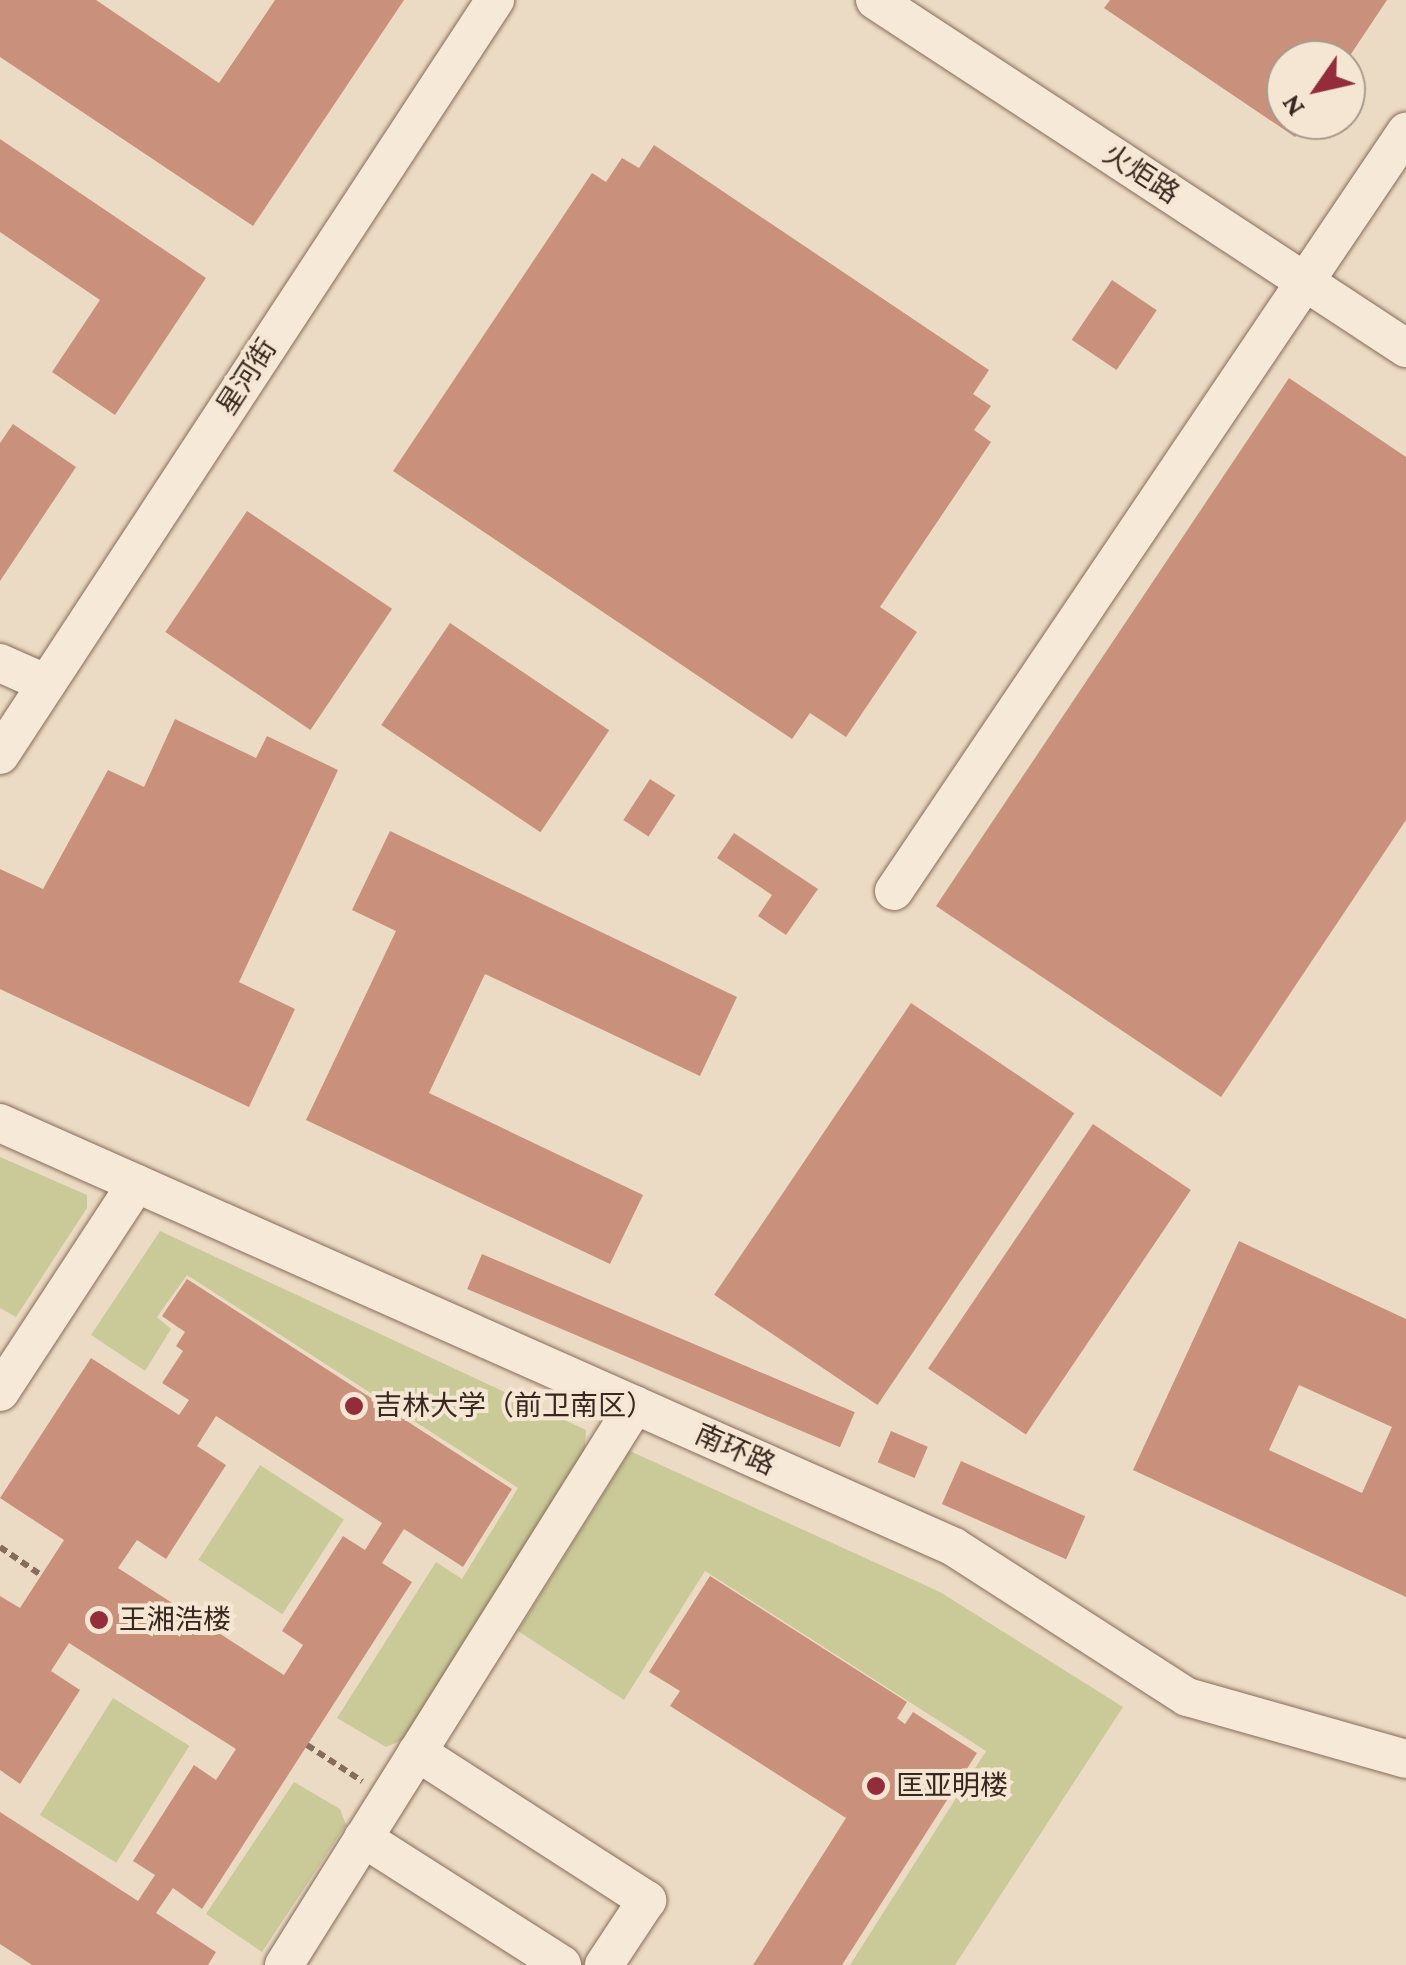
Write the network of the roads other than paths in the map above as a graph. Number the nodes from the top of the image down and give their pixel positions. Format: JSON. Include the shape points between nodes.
{"nodes":[{"id":1,"x":495,"y":0,"type":"edge"},
{"id":2,"x":875,"y":0,"type":"edge"},
{"id":3,"x":1406,"y":132,"type":"edge"},
{"id":4,"x":1308,"y":283,"type":"junction"},
{"id":5,"x":1406,"y":348,"type":"edge"},
{"id":6,"x":0,"y":663,"type":"edge"},
{"id":7,"x":44,"y":683,"type":"junction"},
{"id":8,"x":0,"y":755,"type":"edge"},
{"id":9,"x":894,"y":891,"type":"dead end"},
{"id":10,"x":0,"y":1123,"type":"edge"},
{"id":11,"x":136,"y":1184,"type":"junction"},
{"id":12,"x":0,"y":1392,"type":"edge"},
{"id":13,"x":634,"y":1405,"type":"junction"},
{"id":14,"x":417,"y":1752,"type":"junction"},
{"id":15,"x":1406,"y":1759,"type":"edge"},
{"id":16,"x":363,"y":1838,"type":"junction"},
{"id":17,"x":284,"y":1965,"type":"edge"},
{"id":18,"x":562,"y":1965,"type":"edge"},
{"id":19,"x":604,"y":1965,"type":"edge"}],
"edges":[{"from":1,"to":7,"type":"street","name":"星河街"},
{"from":2,"to":4,"type":"street","name":"火炬路"},
{"from":3,"to":4,"type":"street"},
{"from":4,"to":5,"type":"street","name":"火炬路"},
{"from":4,"to":9,"type":"street"},
{"from":6,"to":7,"type":"street"},
{"from":7,"to":8,"type":"street","name":"星河街"},
{"from":10,"to":11,"type":"street","name":"南环路"},
{"from":11,"to":12,"type":"street"},
{"from":11,"to":13,"type":"street","name":"南环路"},
{"from":13,"to":14,"type":"street"},
{"from":13,"to":15,"type":"street","name":"南环路","via":[[954,1547],[1187,1698]]},
{"from":14,"to":16,"type":"street"},
{"from":14,"to":19,"type":"street","via":[[647,1900]]},
{"from":16,"to":17,"type":"street"},
{"from":16,"to":18,"type":"street"}]}
